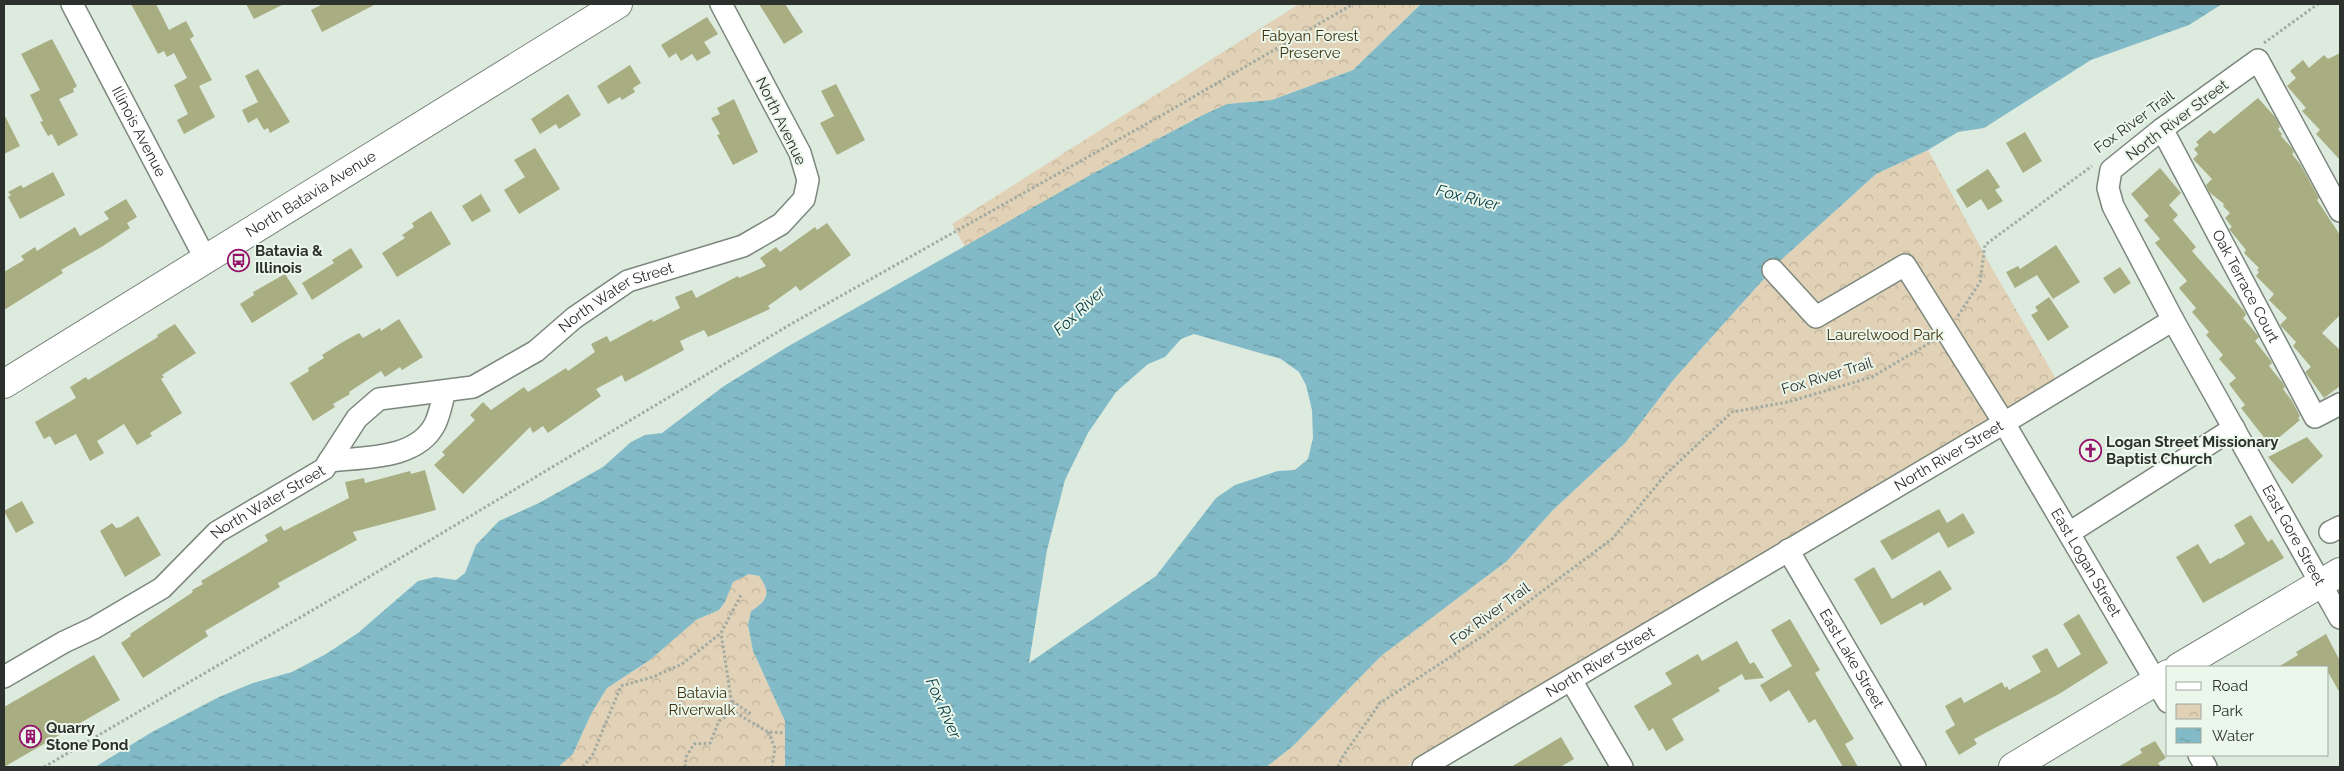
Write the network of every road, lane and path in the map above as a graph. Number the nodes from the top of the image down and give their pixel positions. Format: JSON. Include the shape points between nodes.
{"nodes":[{"id":1,"x":72,"y":4,"type":"edge"},
{"id":2,"x":618,"y":4,"type":"edge"},
{"id":3,"x":721,"y":4,"type":"edge"},
{"id":4,"x":1353,"y":4,"type":"edge"},
{"id":5,"x":2318,"y":4,"type":"edge"},
{"id":6,"x":2258,"y":54,"type":"junction"},
{"id":7,"x":2162,"y":129,"type":"junction"},
{"id":8,"x":2095,"y":164,"type":"dead end"},
{"id":9,"x":2340,"y":211,"type":"edge"},
{"id":10,"x":743,"y":246,"type":"joint"},
{"id":11,"x":205,"y":258,"type":"junction"},
{"id":12,"x":1773,"y":270,"type":"dead end"},
{"id":13,"x":2173,"y":320,"type":"junction"},
{"id":14,"x":1947,"y":333,"type":"junction"},
{"id":15,"x":4,"y":384,"type":"edge"},
{"id":16,"x":445,"y":391,"type":"junction"},
{"id":17,"x":2340,"y":404,"type":"edge"},
{"id":18,"x":2004,"y":423,"type":"junction"},
{"id":19,"x":2234,"y":428,"type":"junction"},
{"id":20,"x":329,"y":461,"type":"junction"},
{"id":21,"x":2068,"y":533,"type":"junction"},
{"id":22,"x":1788,"y":550,"type":"junction"},
{"id":23,"x":2330,"y":578,"type":"edge"},
{"id":24,"x":741,"y":595,"type":"dead end"},
{"id":25,"x":2340,"y":618,"type":"edge"},
{"id":26,"x":721,"y":633,"type":"junction"},
{"id":27,"x":2181,"y":666,"type":"edge"},
{"id":28,"x":4,"y":677,"type":"edge"},
{"id":29,"x":1571,"y":680,"type":"junction"},
{"id":30,"x":2164,"y":686,"type":"edge"},
{"id":31,"x":731,"y":701,"type":"junction"},
{"id":32,"x":731,"y":710,"type":"junction"},
{"id":33,"x":751,"y":714,"type":"dead end"},
{"id":34,"x":768,"y":732,"type":"junction"},
{"id":35,"x":785,"y":733,"type":"dead end"},
{"id":36,"x":2200,"y":756,"type":"edge"},
{"id":37,"x":44,"y":767,"type":"edge"},
{"id":38,"x":583,"y":767,"type":"edge"},
{"id":39,"x":685,"y":767,"type":"edge"},
{"id":40,"x":772,"y":767,"type":"edge"},
{"id":41,"x":1338,"y":767,"type":"edge"},
{"id":42,"x":1423,"y":767,"type":"edge"},
{"id":43,"x":1622,"y":767,"type":"edge"},
{"id":44,"x":1915,"y":767,"type":"edge"},
{"id":45,"x":2013,"y":767,"type":"edge"},
{"id":46,"x":2206,"y":767,"type":"edge"}],
"edges":[{"from":1,"to":11,"type":"street","name":"Illinois Avenue"},
{"from":2,"to":11,"type":"main road","name":"North Batavia Avenue"},
{"from":3,"to":10,"type":"street","name":"North Avenue","via":[[800,153],[808,180],[804,199],[781,224]]},
{"from":4,"to":37,"type":"path","via":[[791,324]]},
{"from":5,"to":6,"type":"path"},
{"from":6,"to":7,"type":"street","name":"North River Street"},
{"from":6,"to":9,"type":"street"},
{"from":7,"to":13,"type":"street","name":"North River Street","via":[[2111,170],[2108,188],[2113,206]]},
{"from":7,"to":17,"type":"street","name":"Oak Terrace Court","via":[[2315,417]]},
{"from":8,"to":14,"type":"path","name":"Fox River Trail","via":[[1985,245],[1980,282]]},
{"from":10,"to":16,"type":"street","name":"North Water Street","via":[[628,281],[574,318],[536,351],[473,387]]},
{"from":11,"to":15,"type":"main road","name":"North Batavia Avenue"},
{"from":12,"to":14,"type":"street","name":"East Logan Street","via":[[1816,317],[1905,265]]},
{"from":13,"to":18,"type":"street","name":"North River Street"},
{"from":13,"to":19,"type":"street","name":"East Gore Street"},
{"from":14,"to":18,"type":"street","name":"East Logan Street"},
{"from":14,"to":41,"type":"path","name":"Fox River Trail","via":[[1872,377],[1788,402],[1732,412],[1666,474],[1613,538],[1484,635],[1380,702]]},
{"from":16,"to":20,"type":"street","name":"North Water Street","via":[[379,399],[357,418]]},
{"from":16,"to":20,"type":"street","via":[[435,423],[424,439],[408,450]]},
{"from":18,"to":21,"type":"street","name":"East Logan Street"},
{"from":18,"to":22,"type":"street","name":"North River Street"},
{"from":19,"to":21,"type":"street"},
{"from":19,"to":23,"type":"street","name":"East Gore Street"},
{"from":20,"to":28,"type":"street","name":"North Water Street","via":[[324,469],[217,532],[162,588]]},
{"from":21,"to":30,"type":"street","name":"East Logan Street"},
{"from":22,"to":29,"type":"street","name":"North River Street"},
{"from":22,"to":44,"type":"street","name":"East Lake Street"},
{"from":23,"to":25,"type":"street","name":"East Gore Street"},
{"from":23,"to":27,"type":"main road"},
{"from":24,"to":26,"type":"path"},
{"from":26,"to":31,"type":"path"},
{"from":26,"to":38,"type":"path","via":[[682,664],[621,686],[593,754]]},
{"from":29,"to":42,"type":"street","name":"North River Street"},
{"from":29,"to":43,"type":"street"},
{"from":30,"to":45,"type":"main road"},
{"from":31,"to":32,"type":"path"},
{"from":31,"to":33,"type":"path"},
{"from":32,"to":34,"type":"path"},
{"from":32,"to":39,"type":"path","via":[[719,722],[710,743],[694,744],[686,757]]},
{"from":34,"to":35,"type":"path"},
{"from":34,"to":40,"type":"path","via":[[775,748]]},
{"from":36,"to":46,"type":"street"}]}
